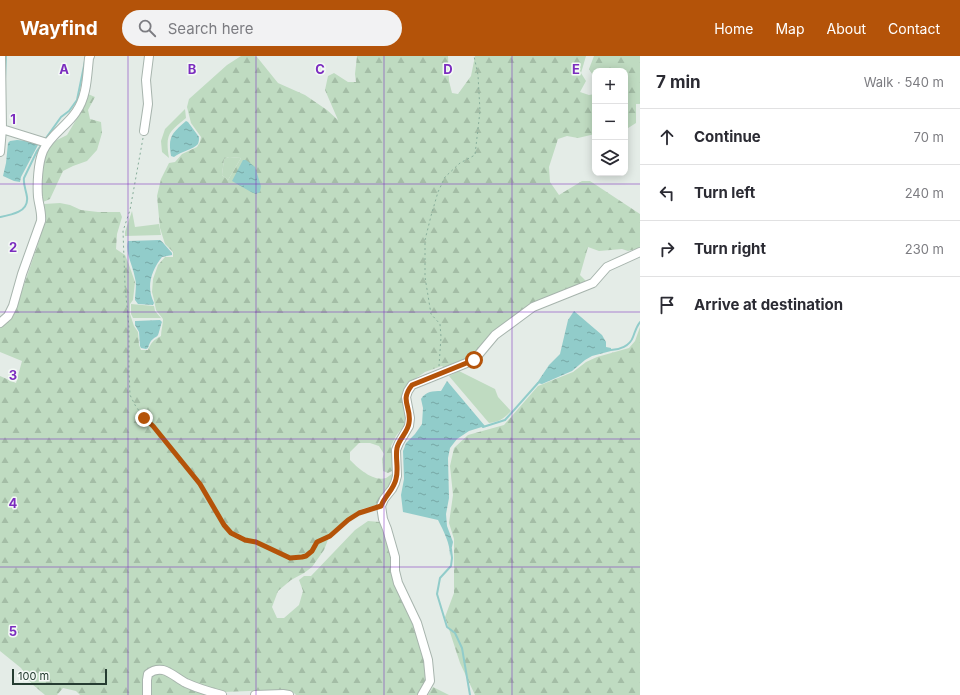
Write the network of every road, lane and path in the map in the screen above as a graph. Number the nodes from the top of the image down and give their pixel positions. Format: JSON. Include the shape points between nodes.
{"nodes":[{"id":1,"x":1,"y":56,"type":"edge"},
{"id":2,"x":149,"y":56,"type":"edge"},
{"id":3,"x":474,"y":56,"type":"edge"},
{"id":4,"x":88,"y":57,"type":"edge"},
{"id":5,"x":2,"y":129,"type":"junction"},
{"id":6,"x":144,"y":131,"type":"joint"},
{"id":7,"x":45,"y":142,"type":"junction"},
{"id":8,"x":0,"y":152,"type":"edge"},
{"id":9,"x":640,"y":252,"type":"edge"},
{"id":10,"x":0,"y":323,"type":"edge"},
{"id":11,"x":439,"y":368,"type":"dead end"},
{"id":12,"x":381,"y":506,"type":"junction"},
{"id":13,"x":147,"y":695,"type":"edge"},
{"id":14,"x":222,"y":695,"type":"edge"},
{"id":15,"x":255,"y":695,"type":"edge"},
{"id":16,"x":289,"y":695,"type":"edge"},
{"id":17,"x":422,"y":695,"type":"edge"}],
"edges":[{"from":1,"to":5,"type":"street"},
{"from":2,"to":6,"type":"street","via":[[146,80],[148,104]]},
{"from":3,"to":11,"type":"path","via":[[480,112],[474,155],[460,163],[445,177],[438,192],[425,240],[425,277],[431,314],[440,324]]},
{"from":4,"to":7,"type":"street","via":[[85,90],[76,112]]},
{"from":5,"to":7,"type":"street"},
{"from":5,"to":8,"type":"street"},
{"from":6,"to":12,"type":"path","via":[[130,210],[123,231],[130,395],[135,405],[200,484],[224,525],[231,533],[245,540],[256,542],[290,558],[306,556],[317,542],[330,536],[348,520],[359,513]]},
{"from":7,"to":10,"type":"street","via":[[39,170],[41,221],[22,274],[14,306]]},
{"from":9,"to":12,"type":"street","via":[[607,267],[593,283],[533,307],[495,335],[474,360],[412,385],[406,397],[409,426],[396,450],[397,476]]},
{"from":12,"to":17,"type":"street","via":[[395,557],[398,583],[417,623],[428,660],[430,681]]},
{"from":13,"to":14,"type":"street","via":[[148,674],[154,670],[167,671],[186,683]]},
{"from":15,"to":16,"type":"street"}]}
